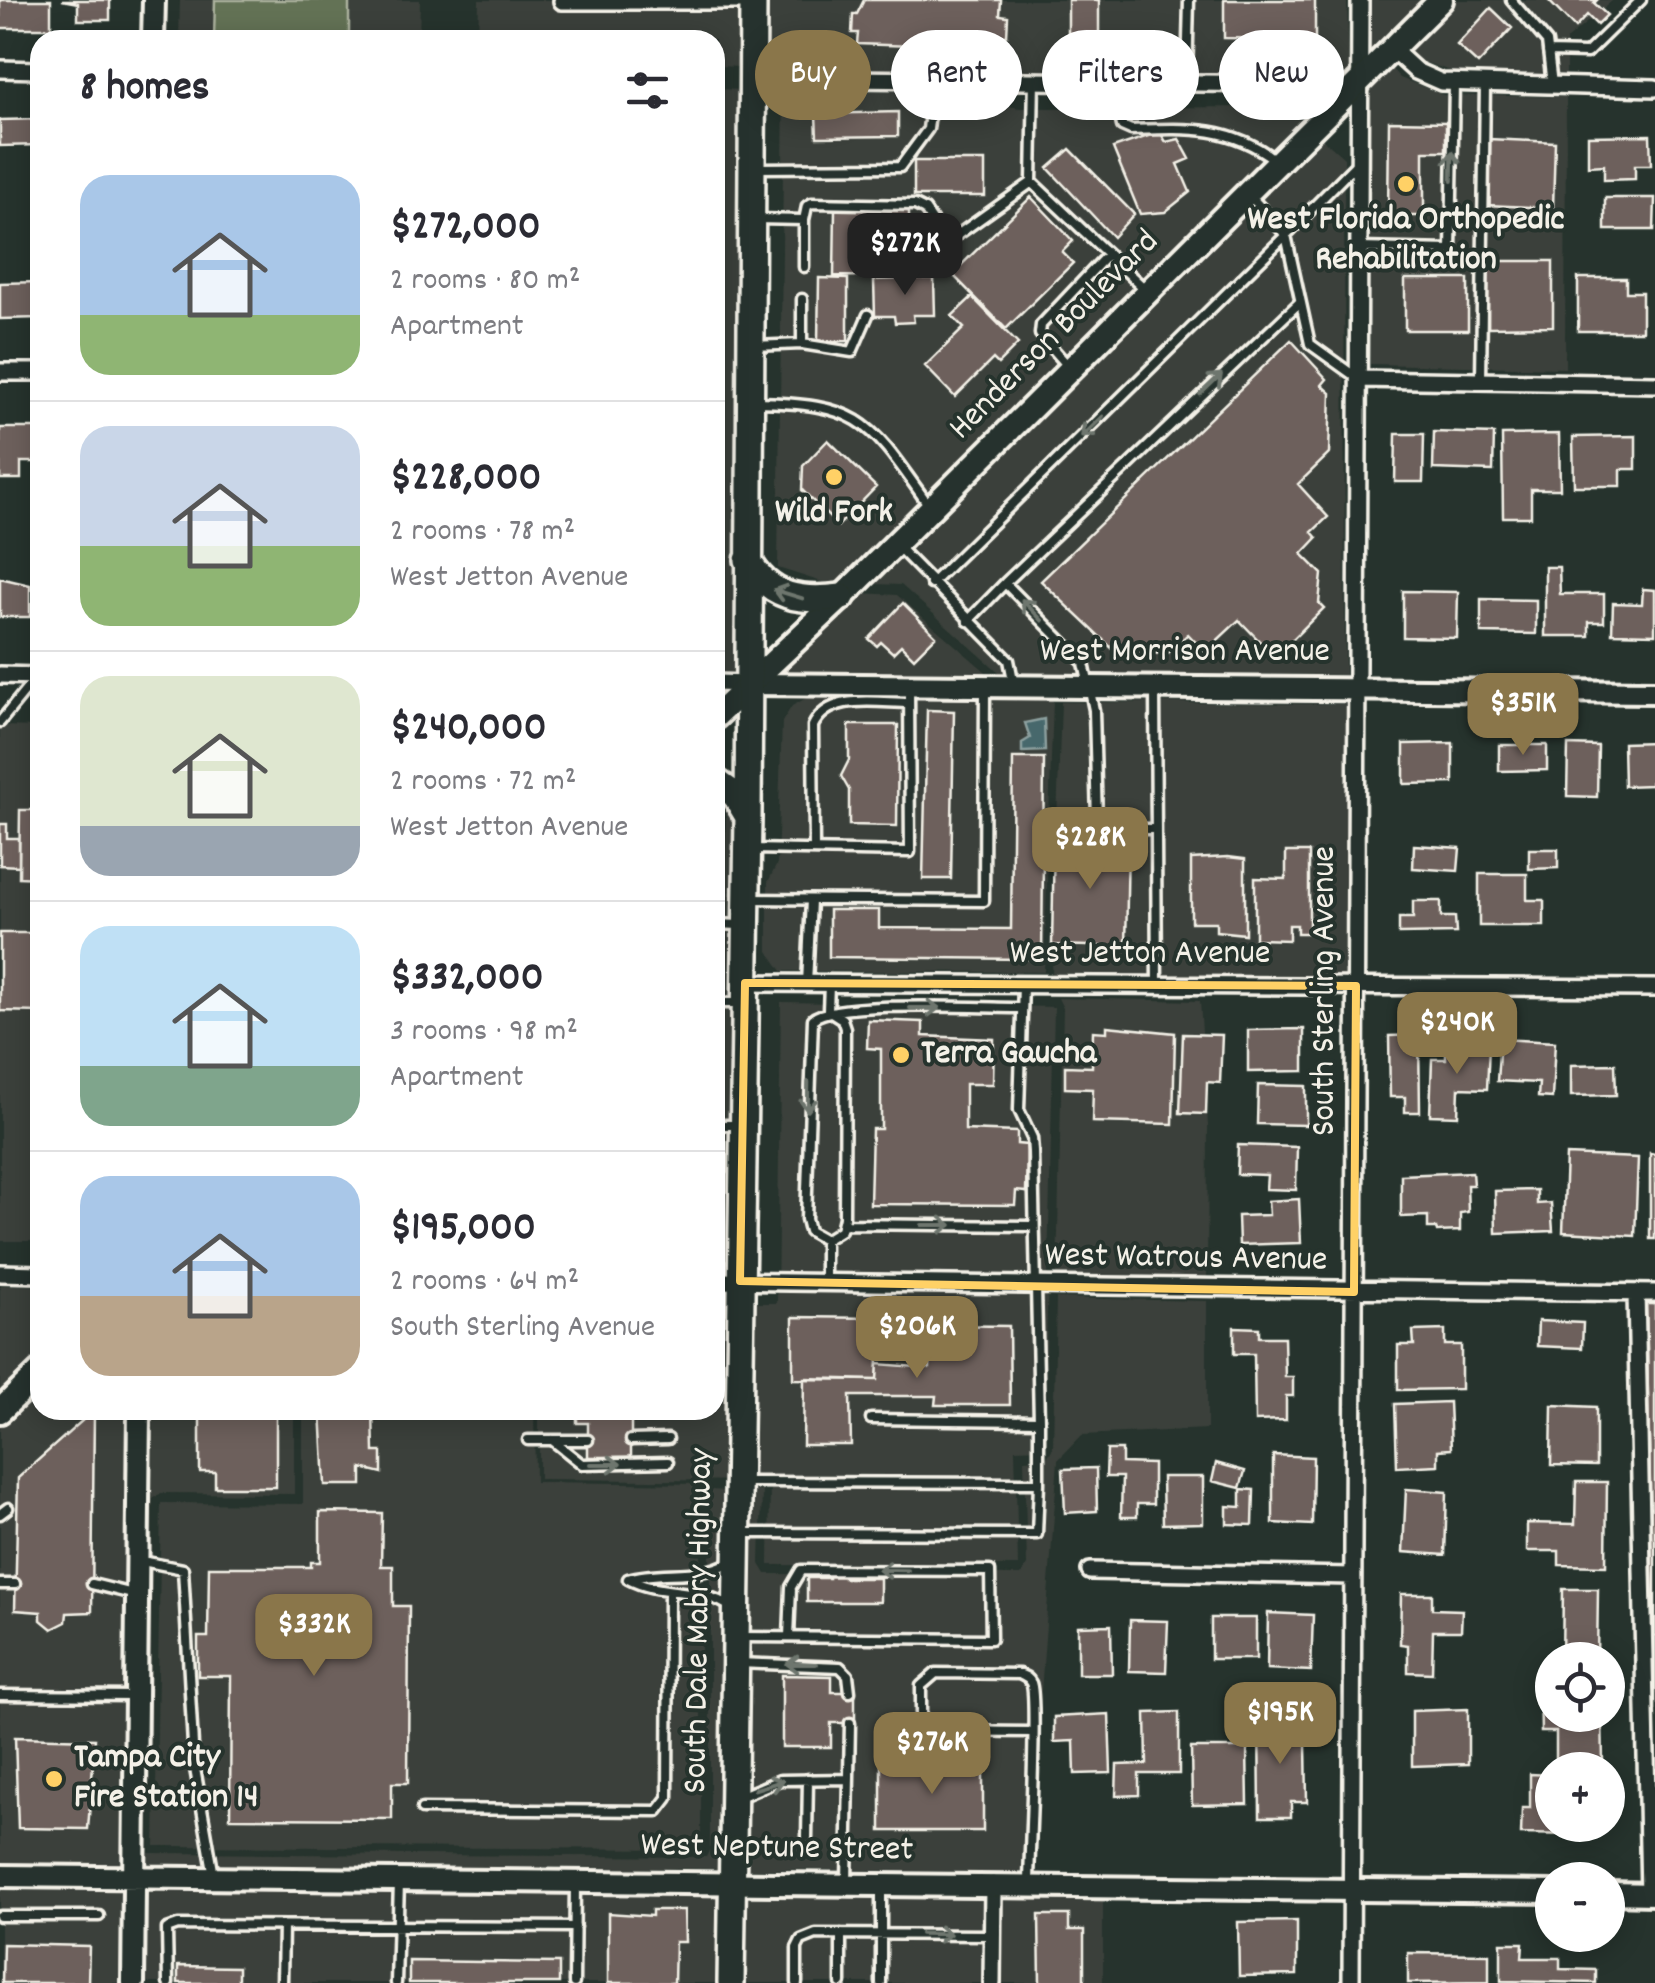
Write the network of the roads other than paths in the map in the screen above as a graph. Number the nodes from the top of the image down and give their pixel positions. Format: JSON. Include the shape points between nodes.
{"nodes":[{"id":1,"x":154,"y":0,"type":"edge"},
{"id":2,"x":562,"y":0,"type":"edge"},
{"id":3,"x":675,"y":0,"type":"edge"},
{"id":4,"x":753,"y":0,"type":"edge"},
{"id":5,"x":1189,"y":0,"type":"edge"},
{"id":6,"x":1360,"y":0,"type":"edge"},
{"id":7,"x":1441,"y":0,"type":"edge"},
{"id":8,"x":1511,"y":0,"type":"edge"},
{"id":9,"x":1641,"y":0,"type":"edge"},
{"id":10,"x":153,"y":30,"type":"edge"},
{"id":11,"x":1188,"y":30,"type":"edge"},
{"id":12,"x":1392,"y":49,"type":"junction"},
{"id":13,"x":1548,"y":52,"type":"junction"},
{"id":14,"x":0,"y":69,"type":"edge"},
{"id":15,"x":30,"y":70,"type":"edge"},
{"id":16,"x":752,"y":78,"type":"junction"},
{"id":17,"x":891,"y":78,"type":"edge"},
{"id":18,"x":1022,"y":79,"type":"edge"},
{"id":19,"x":1034,"y":79,"type":"junction"},
{"id":20,"x":1042,"y":79,"type":"edge"},
{"id":21,"x":1360,"y":81,"type":"junction"},
{"id":22,"x":1454,"y":83,"type":"junction"},
{"id":23,"x":1486,"y":84,"type":"junction"},
{"id":24,"x":1545,"y":85,"type":"junction"},
{"id":25,"x":1655,"y":88,"type":"edge"},
{"id":26,"x":1344,"y":97,"type":"edge"},
{"id":27,"x":929,"y":120,"type":"edge"},
{"id":28,"x":1120,"y":120,"type":"edge"},
{"id":29,"x":1320,"y":120,"type":"edge"},
{"id":30,"x":1359,"y":161,"type":"junction"},
{"id":31,"x":1279,"y":162,"type":"junction"},
{"id":32,"x":750,"y":168,"type":"junction"},
{"id":33,"x":1032,"y":182,"type":"junction"},
{"id":34,"x":1248,"y":193,"type":"junction"},
{"id":35,"x":750,"y":219,"type":"junction"},
{"id":36,"x":804,"y":220,"type":"junction"},
{"id":37,"x":1286,"y":235,"type":"junction"},
{"id":38,"x":1360,"y":248,"type":"junction"},
{"id":39,"x":1108,"y":254,"type":"junction"},
{"id":40,"x":804,"y":266,"type":"dead end"},
{"id":41,"x":1148,"y":292,"type":"junction"},
{"id":42,"x":802,"y":299,"type":"dead end"},
{"id":43,"x":1300,"y":302,"type":"junction"},
{"id":44,"x":868,"y":315,"type":"dead end"},
{"id":45,"x":802,"y":344,"type":"junction"},
{"id":46,"x":750,"y":346,"type":"junction"},
{"id":47,"x":1071,"y":369,"type":"junction"},
{"id":48,"x":0,"y":372,"type":"edge"},
{"id":49,"x":30,"y":372,"type":"edge"},
{"id":50,"x":1360,"y":379,"type":"junction"},
{"id":51,"x":1482,"y":381,"type":"junction"},
{"id":52,"x":1655,"y":384,"type":"edge"},
{"id":53,"x":750,"y":402,"type":"junction"},
{"id":54,"x":932,"y":508,"type":"junction"},
{"id":55,"x":895,"y":544,"type":"junction"},
{"id":56,"x":748,"y":560,"type":"junction"},
{"id":57,"x":1005,"y":582,"type":"junction"},
{"id":58,"x":932,"y":584,"type":"junction"},
{"id":59,"x":842,"y":597,"type":"junction"},
{"id":60,"x":968,"y":620,"type":"junction"},
{"id":61,"x":0,"y":675,"type":"edge"},
{"id":62,"x":30,"y":676,"type":"edge"},
{"id":63,"x":725,"y":683,"type":"edge"},
{"id":64,"x":749,"y":684,"type":"junction"},
{"id":65,"x":984,"y":685,"type":"junction"},
{"id":66,"x":1014,"y":685,"type":"junction"},
{"id":67,"x":1092,"y":685,"type":"junction"},
{"id":68,"x":1154,"y":686,"type":"junction"},
{"id":69,"x":30,"y":687,"type":"edge"},
{"id":70,"x":1357,"y":687,"type":"junction"},
{"id":71,"x":1655,"y":692,"type":"edge"},
{"id":72,"x":909,"y":694,"type":"junction"},
{"id":73,"x":725,"y":707,"type":"edge"},
{"id":74,"x":0,"y":722,"type":"edge"},
{"id":75,"x":725,"y":788,"type":"edge"},
{"id":76,"x":748,"y":818,"type":"junction"},
{"id":77,"x":1156,"y":829,"type":"junction"},
{"id":78,"x":747,"y":849,"type":"junction"},
{"id":79,"x":814,"y":850,"type":"junction"},
{"id":80,"x":811,"y":900,"type":"junction"},
{"id":81,"x":746,"y":912,"type":"junction"},
{"id":82,"x":725,"y":920,"type":"edge"},
{"id":83,"x":807,"y":984,"type":"junction"},
{"id":84,"x":830,"y":984,"type":"junction"},
{"id":85,"x":1023,"y":984,"type":"junction"},
{"id":86,"x":1157,"y":985,"type":"junction"},
{"id":87,"x":1356,"y":986,"type":"junction"},
{"id":88,"x":1655,"y":988,"type":"edge"},
{"id":89,"x":744,"y":993,"type":"junction"},
{"id":90,"x":725,"y":999,"type":"edge"},
{"id":91,"x":1022,"y":1008,"type":"junction"},
{"id":92,"x":828,"y":1010,"type":"junction"},
{"id":93,"x":725,"y":1125,"type":"edge"},
{"id":94,"x":742,"y":1125,"type":"junction"},
{"id":95,"x":842,"y":1224,"type":"junction"},
{"id":96,"x":1032,"y":1226,"type":"junction"},
{"id":97,"x":825,"y":1240,"type":"junction"},
{"id":98,"x":0,"y":1273,"type":"edge"},
{"id":99,"x":30,"y":1274,"type":"edge"},
{"id":100,"x":728,"y":1281,"type":"edge"},
{"id":101,"x":825,"y":1282,"type":"junction"},
{"id":102,"x":1036,"y":1286,"type":"junction"},
{"id":103,"x":1354,"y":1292,"type":"junction"},
{"id":104,"x":1636,"y":1293,"type":"junction"},
{"id":105,"x":1655,"y":1293,"type":"edge"},
{"id":106,"x":30,"y":1382,"type":"edge"},
{"id":107,"x":0,"y":1411,"type":"edge"},
{"id":108,"x":871,"y":1419,"type":"dead end"},
{"id":109,"x":138,"y":1420,"type":"edge"},
{"id":110,"x":1039,"y":1421,"type":"junction"},
{"id":111,"x":668,"y":1439,"type":"dead end"},
{"id":112,"x":528,"y":1440,"type":"dead end"},
{"id":113,"x":552,"y":1440,"type":"junction"},
{"id":114,"x":588,"y":1440,"type":"dead end"},
{"id":115,"x":631,"y":1440,"type":"dead end"},
{"id":116,"x":668,"y":1462,"type":"dead end"},
{"id":117,"x":736,"y":1482,"type":"junction"},
{"id":118,"x":1039,"y":1483,"type":"junction"},
{"id":119,"x":735,"y":1533,"type":"junction"},
{"id":120,"x":735,"y":1559,"type":"junction"},
{"id":121,"x":137,"y":1560,"type":"junction"},
{"id":122,"x":1090,"y":1571,"type":"dead end"},
{"id":123,"x":1352,"y":1576,"type":"junction"},
{"id":124,"x":0,"y":1584,"type":"edge"},
{"id":125,"x":16,"y":1584,"type":"dead end"},
{"id":126,"x":92,"y":1584,"type":"dead end"},
{"id":127,"x":668,"y":1592,"type":"junction"},
{"id":128,"x":138,"y":1595,"type":"junction"},
{"id":129,"x":734,"y":1609,"type":"junction"},
{"id":130,"x":734,"y":1636,"type":"junction"},
{"id":131,"x":789,"y":1637,"type":"junction"},
{"id":132,"x":733,"y":1663,"type":"junction"},
{"id":133,"x":850,"y":1692,"type":"dead end"},
{"id":134,"x":0,"y":1695,"type":"edge"},
{"id":135,"x":136,"y":1696,"type":"junction"},
{"id":136,"x":850,"y":1723,"type":"dead end"},
{"id":137,"x":1032,"y":1732,"type":"junction"},
{"id":138,"x":808,"y":1779,"type":"junction"},
{"id":139,"x":849,"y":1779,"type":"junction"},
{"id":140,"x":733,"y":1800,"type":"junction"},
{"id":141,"x":422,"y":1809,"type":"dead end"},
{"id":142,"x":808,"y":1838,"type":"dead end"},
{"id":143,"x":0,"y":1876,"type":"edge"},
{"id":144,"x":134,"y":1876,"type":"junction"},
{"id":145,"x":214,"y":1876,"type":"junction"},
{"id":146,"x":399,"y":1878,"type":"junction"},
{"id":147,"x":575,"y":1879,"type":"junction"},
{"id":148,"x":732,"y":1880,"type":"junction"},
{"id":149,"x":848,"y":1882,"type":"junction"},
{"id":150,"x":881,"y":1882,"type":"junction"},
{"id":151,"x":993,"y":1884,"type":"junction"},
{"id":152,"x":1029,"y":1884,"type":"junction"},
{"id":153,"x":1353,"y":1890,"type":"junction"},
{"id":154,"x":1535,"y":1892,"type":"edge"},
{"id":155,"x":1625,"y":1895,"type":"edge"},
{"id":156,"x":1653,"y":1898,"type":"edge"},
{"id":157,"x":0,"y":1916,"type":"edge"},
{"id":158,"x":98,"y":1916,"type":"dead end"},
{"id":159,"x":283,"y":1926,"type":"junction"},
{"id":160,"x":397,"y":1926,"type":"junction"},
{"id":161,"x":575,"y":1927,"type":"junction"},
{"id":162,"x":880,"y":1932,"type":"junction"},
{"id":163,"x":840,"y":1934,"type":"junction"},
{"id":164,"x":992,"y":1935,"type":"junction"},
{"id":165,"x":133,"y":1983,"type":"edge"},
{"id":166,"x":168,"y":1983,"type":"edge"},
{"id":167,"x":282,"y":1983,"type":"edge"},
{"id":168,"x":396,"y":1983,"type":"edge"},
{"id":169,"x":574,"y":1983,"type":"edge"},
{"id":170,"x":731,"y":1983,"type":"edge"},
{"id":171,"x":797,"y":1983,"type":"edge"},
{"id":172,"x":841,"y":1983,"type":"edge"},
{"id":173,"x":881,"y":1983,"type":"edge"},
{"id":174,"x":992,"y":1983,"type":"edge"},
{"id":175,"x":1351,"y":1983,"type":"edge"}],
"edges":[{"from":1,"to":10,"type":"street"},
{"from":2,"to":3,"type":"street"},
{"from":3,"to":4,"type":"street"},
{"from":4,"to":16,"type":"main road","name":"South Dale Mabry Highway"},
{"from":5,"to":11,"type":"lane"},
{"from":6,"to":21,"type":"street","name":"South Sterling Avenue"},
{"from":7,"to":12,"type":"main road","name":"Henderson Boulevard"},
{"from":8,"to":13,"type":"lane"},
{"from":9,"to":13,"type":"lane","via":[[1588,53]]},
{"from":12,"to":21,"type":"main road","name":"Henderson Boulevard"},
{"from":12,"to":22,"type":"street","via":[[1427,79]]},
{"from":13,"to":24,"type":"lane"},
{"from":14,"to":15,"type":"street"},
{"from":16,"to":17,"type":"street"},
{"from":16,"to":32,"type":"main road","name":"South Dale Mabry Highway"},
{"from":18,"to":19,"type":"street"},
{"from":19,"to":20,"type":"street"},
{"from":19,"to":33,"type":"lane"},
{"from":21,"to":26,"type":"main road","name":"Henderson Boulevard"},
{"from":21,"to":30,"type":"street","name":"South Sterling Avenue"},
{"from":22,"to":23,"type":"street"},
{"from":38,"to":22,"type":"lane","one_way":true,"via":[[1451,250]]},
{"from":23,"to":24,"type":"street"},
{"from":23,"to":51,"type":"lane"},
{"from":24,"to":25,"type":"street"},
{"from":27,"to":32,"type":"lane","via":[[900,167]]},
{"from":28,"to":31,"type":"lane","via":[[1131,130],[1248,139]]},
{"from":29,"to":31,"type":"main road","name":"Henderson Boulevard"},
{"from":30,"to":37,"type":"lane"},
{"from":30,"to":38,"type":"street","name":"South Sterling Avenue"},
{"from":31,"to":34,"type":"main road","name":"Henderson Boulevard"},
{"from":32,"to":35,"type":"main road","name":"South Dale Mabry Highway"},
{"from":33,"to":36,"type":"lane","via":[[956,236],[940,232],[915,205],[812,204]]},
{"from":33,"to":39,"type":"lane"},
{"from":34,"to":37,"type":"lane"},
{"from":34,"to":41,"type":"main road","name":"Henderson Boulevard"},
{"from":35,"to":36,"type":"lane"},
{"from":35,"to":46,"type":"main road","name":"South Dale Mabry Highway"},
{"from":36,"to":40,"type":"lane"},
{"from":37,"to":43,"type":"lane"},
{"from":37,"to":58,"type":"lane","one_way":true},
{"from":38,"to":50,"type":"street","name":"South Sterling Avenue"},
{"from":39,"to":41,"type":"lane"},
{"from":39,"to":47,"type":"lane","via":[[1041,325],[1040,334]]},
{"from":41,"to":47,"type":"main road","name":"Henderson Boulevard"},
{"from":42,"to":45,"type":"lane"},
{"from":43,"to":50,"type":"lane","via":[[1310,344]]},
{"from":57,"to":43,"type":"lane","one_way":true},
{"from":44,"to":45,"type":"lane","via":[[852,352]]},
{"from":45,"to":46,"type":"lane"},
{"from":46,"to":53,"type":"main road","name":"South Dale Mabry Highway"},
{"from":47,"to":54,"type":"main road","name":"Henderson Boulevard"},
{"from":48,"to":49,"type":"street"},
{"from":50,"to":51,"type":"street"},
{"from":50,"to":70,"type":"street","name":"South Sterling Avenue"},
{"from":51,"to":52,"type":"street"},
{"from":53,"to":54,"type":"lane","via":[[840,410],[875,432]]},
{"from":53,"to":56,"type":"main road","name":"South Dale Mabry Highway"},
{"from":54,"to":55,"type":"main road","name":"Henderson Boulevard"},
{"from":55,"to":58,"type":"lane"},
{"from":55,"to":59,"type":"main road","name":"Henderson Boulevard"},
{"from":59,"to":56,"type":"main road","one_way":true,"via":[[790,598],[758,578]]},
{"from":56,"to":64,"type":"main road","name":"South Dale Mabry Highway"},
{"from":57,"to":60,"type":"lane"},
{"from":67,"to":57,"type":"lane","one_way":true,"via":[[1084,663]]},
{"from":58,"to":60,"type":"lane"},
{"from":59,"to":64,"type":"main road","name":"Henderson Boulevard"},
{"from":60,"to":66,"type":"lane","via":[[1009,660]]},
{"from":61,"to":62,"type":"street"},
{"from":63,"to":64,"type":"street","name":"West Morrison Avenue"},
{"from":64,"to":72,"type":"street","name":"West Morrison Avenue"},
{"from":64,"to":73,"type":"main road","name":"Henderson Boulevard"},
{"from":64,"to":76,"type":"main road","name":"South Dale Mabry Highway"},
{"from":65,"to":66,"type":"street","name":"West Morrison Avenue"},
{"from":65,"to":72,"type":"street","name":"West Morrison Avenue"},
{"from":65,"to":80,"type":"lane","via":[[984,901]]},
{"from":66,"to":67,"type":"street","name":"West Morrison Avenue"},
{"from":67,"to":68,"type":"street","name":"West Morrison Avenue"},
{"from":67,"to":77,"type":"lane","via":[[1097,821],[1105,829]]},
{"from":68,"to":70,"type":"street","name":"West Morrison Avenue"},
{"from":68,"to":77,"type":"lane"},
{"from":69,"to":74,"type":"lane"},
{"from":70,"to":71,"type":"street","name":"West Morrison Avenue"},
{"from":70,"to":87,"type":"street","name":"South Sterling Avenue"},
{"from":72,"to":79,"type":"lane","via":[[837,703],[818,715]]},
{"from":72,"to":79,"type":"lane","via":[[910,852]]},
{"from":75,"to":76,"type":"main road"},
{"from":76,"to":78,"type":"main road","name":"South Dale Mabry Highway"},
{"from":77,"to":86,"type":"lane"},
{"from":78,"to":79,"type":"lane"},
{"from":78,"to":81,"type":"main road","name":"South Dale Mabry Highway"},
{"from":80,"to":81,"type":"lane"},
{"from":80,"to":83,"type":"lane"},
{"from":81,"to":82,"type":"lane"},
{"from":81,"to":89,"type":"main road","name":"South Dale Mabry Highway"},
{"from":83,"to":84,"type":"street","name":"West Jetton Avenue"},
{"from":83,"to":89,"type":"street","name":"West Jetton Avenue"},
{"from":84,"to":85,"type":"street","name":"West Jetton Avenue"},
{"from":84,"to":92,"type":"lane"},
{"from":85,"to":86,"type":"street","name":"West Jetton Avenue"},
{"from":85,"to":91,"type":"lane"},
{"from":86,"to":87,"type":"street","name":"West Jetton Avenue"},
{"from":87,"to":88,"type":"street","name":"West Jetton Avenue"},
{"from":87,"to":103,"type":"street","name":"South Sterling Avenue"},
{"from":89,"to":90,"type":"lane"},
{"from":89,"to":94,"type":"main road","name":"South Dale Mabry Highway"},
{"from":92,"to":91,"type":"lane","one_way":true},
{"from":91,"to":96,"type":"lane","via":[[1018,1110],[1032,1138]]},
{"from":92,"to":95,"type":"lane","via":[[845,1028]]},
{"from":92,"to":97,"type":"lane","one_way":true,"via":[[810,1027],[806,1200],[809,1231]]},
{"from":93,"to":94,"type":"lane"},
{"from":94,"to":100,"type":"main road","name":"South Dale Mabry Highway"},
{"from":95,"to":96,"type":"lane","one_way":true},
{"from":95,"to":97,"type":"lane"},
{"from":96,"to":102,"type":"lane"},
{"from":97,"to":101,"type":"lane"},
{"from":98,"to":99,"type":"street"},
{"from":100,"to":101,"type":"street","name":"West Watrous Avenue"},
{"from":100,"to":117,"type":"main road","name":"South Dale Mabry Highway"},
{"from":101,"to":102,"type":"street","name":"West Watrous Avenue"},
{"from":102,"to":103,"type":"street","name":"West Watrous Avenue"},
{"from":102,"to":110,"type":"lane"},
{"from":103,"to":104,"type":"street","name":"West Watrous Avenue"},
{"from":103,"to":123,"type":"street","name":"South Sterling Avenue"},
{"from":104,"to":105,"type":"street","name":"West Watrous Avenue"},
{"from":104,"to":156,"type":"street"},
{"from":106,"to":107,"type":"main road"},
{"from":108,"to":110,"type":"lane"},
{"from":109,"to":121,"type":"street"},
{"from":110,"to":118,"type":"lane"},
{"from":111,"to":115,"type":"lane"},
{"from":112,"to":113,"type":"lane"},
{"from":113,"to":114,"type":"lane"},
{"from":113,"to":116,"type":"lane","one_way":true,"via":[[582,1464]]},
{"from":117,"to":118,"type":"lane"},
{"from":117,"to":119,"type":"main road","name":"South Dale Mabry Highway"},
{"from":118,"to":119,"type":"lane","via":[[1038,1534]]},
{"from":119,"to":120,"type":"main road","name":"South Dale Mabry Highway"},
{"from":120,"to":127,"type":"lane","via":[[709,1571],[628,1579]]},
{"from":120,"to":129,"type":"main road","name":"South Dale Mabry Highway"},
{"from":121,"to":128,"type":"street"},
{"from":121,"to":145,"type":"lane","via":[[183,1570],[194,1764]]},
{"from":122,"to":123,"type":"street"},
{"from":123,"to":153,"type":"street","name":"South Sterling Avenue"},
{"from":124,"to":125,"type":"lane"},
{"from":126,"to":128,"type":"lane"},
{"from":127,"to":129,"type":"lane","via":[[709,1595]]},
{"from":127,"to":141,"type":"lane","via":[[668,1798],[658,1811]]},
{"from":128,"to":135,"type":"street"},
{"from":129,"to":130,"type":"main road","name":"South Dale Mabry Highway"},
{"from":130,"to":131,"type":"lane"},
{"from":130,"to":132,"type":"main road","name":"South Dale Mabry Highway"},
{"from":131,"to":131,"type":"lane","one_way":true,"via":[[991,1639],[990,1571],[801,1570],[790,1587]]},
{"from":133,"to":132,"type":"lane","one_way":true,"via":[[840,1667]]},
{"from":132,"to":140,"type":"main road","name":"South Dale Mabry Highway"},
{"from":134,"to":135,"type":"lane"},
{"from":135,"to":144,"type":"street"},
{"from":136,"to":139,"type":"lane"},
{"from":137,"to":137,"type":"lane","via":[[1033,1686],[1019,1674],[936,1673],[921,1686],[921,1718],[934,1731]]},
{"from":137,"to":152,"type":"lane"},
{"from":138,"to":139,"type":"lane"},
{"from":140,"to":138,"type":"lane","one_way":true,"via":[[780,1780]]},
{"from":138,"to":142,"type":"lane"},
{"from":139,"to":149,"type":"lane"},
{"from":140,"to":148,"type":"main road","name":"South Dale Mabry Highway"},
{"from":143,"to":144,"type":"street","name":"West Neptune Street"},
{"from":144,"to":145,"type":"street","name":"West Neptune Street"},
{"from":144,"to":165,"type":"street"},
{"from":145,"to":146,"type":"street","name":"West Neptune Street"},
{"from":146,"to":147,"type":"street","name":"West Neptune Street"},
{"from":146,"to":160,"type":"lane"},
{"from":147,"to":148,"type":"street","name":"West Neptune Street"},
{"from":147,"to":161,"type":"lane"},
{"from":148,"to":149,"type":"street","name":"West Neptune Street"},
{"from":148,"to":170,"type":"main road","name":"South Dale Mabry Highway"},
{"from":149,"to":150,"type":"street","name":"West Neptune Street"},
{"from":150,"to":151,"type":"street","name":"West Neptune Street"},
{"from":150,"to":162,"type":"lane"},
{"from":151,"to":152,"type":"street","name":"West Neptune Street"},
{"from":151,"to":164,"type":"street"},
{"from":152,"to":153,"type":"street","name":"West Neptune Street"},
{"from":153,"to":154,"type":"street","name":"West Neptune Street"},
{"from":153,"to":175,"type":"street","name":"South Sterling Avenue"},
{"from":155,"to":156,"type":"street"},
{"from":157,"to":158,"type":"lane"},
{"from":159,"to":160,"type":"lane"},
{"from":159,"to":166,"type":"lane","via":[[167,1929]]},
{"from":159,"to":167,"type":"lane"},
{"from":160,"to":161,"type":"lane"},
{"from":160,"to":168,"type":"lane"},
{"from":161,"to":169,"type":"lane"},
{"from":162,"to":163,"type":"lane"},
{"from":162,"to":164,"type":"lane","one_way":true},
{"from":162,"to":173,"type":"lane"},
{"from":163,"to":171,"type":"lane","via":[[801,1940]]},
{"from":163,"to":172,"type":"lane"},
{"from":164,"to":174,"type":"street"}]}
